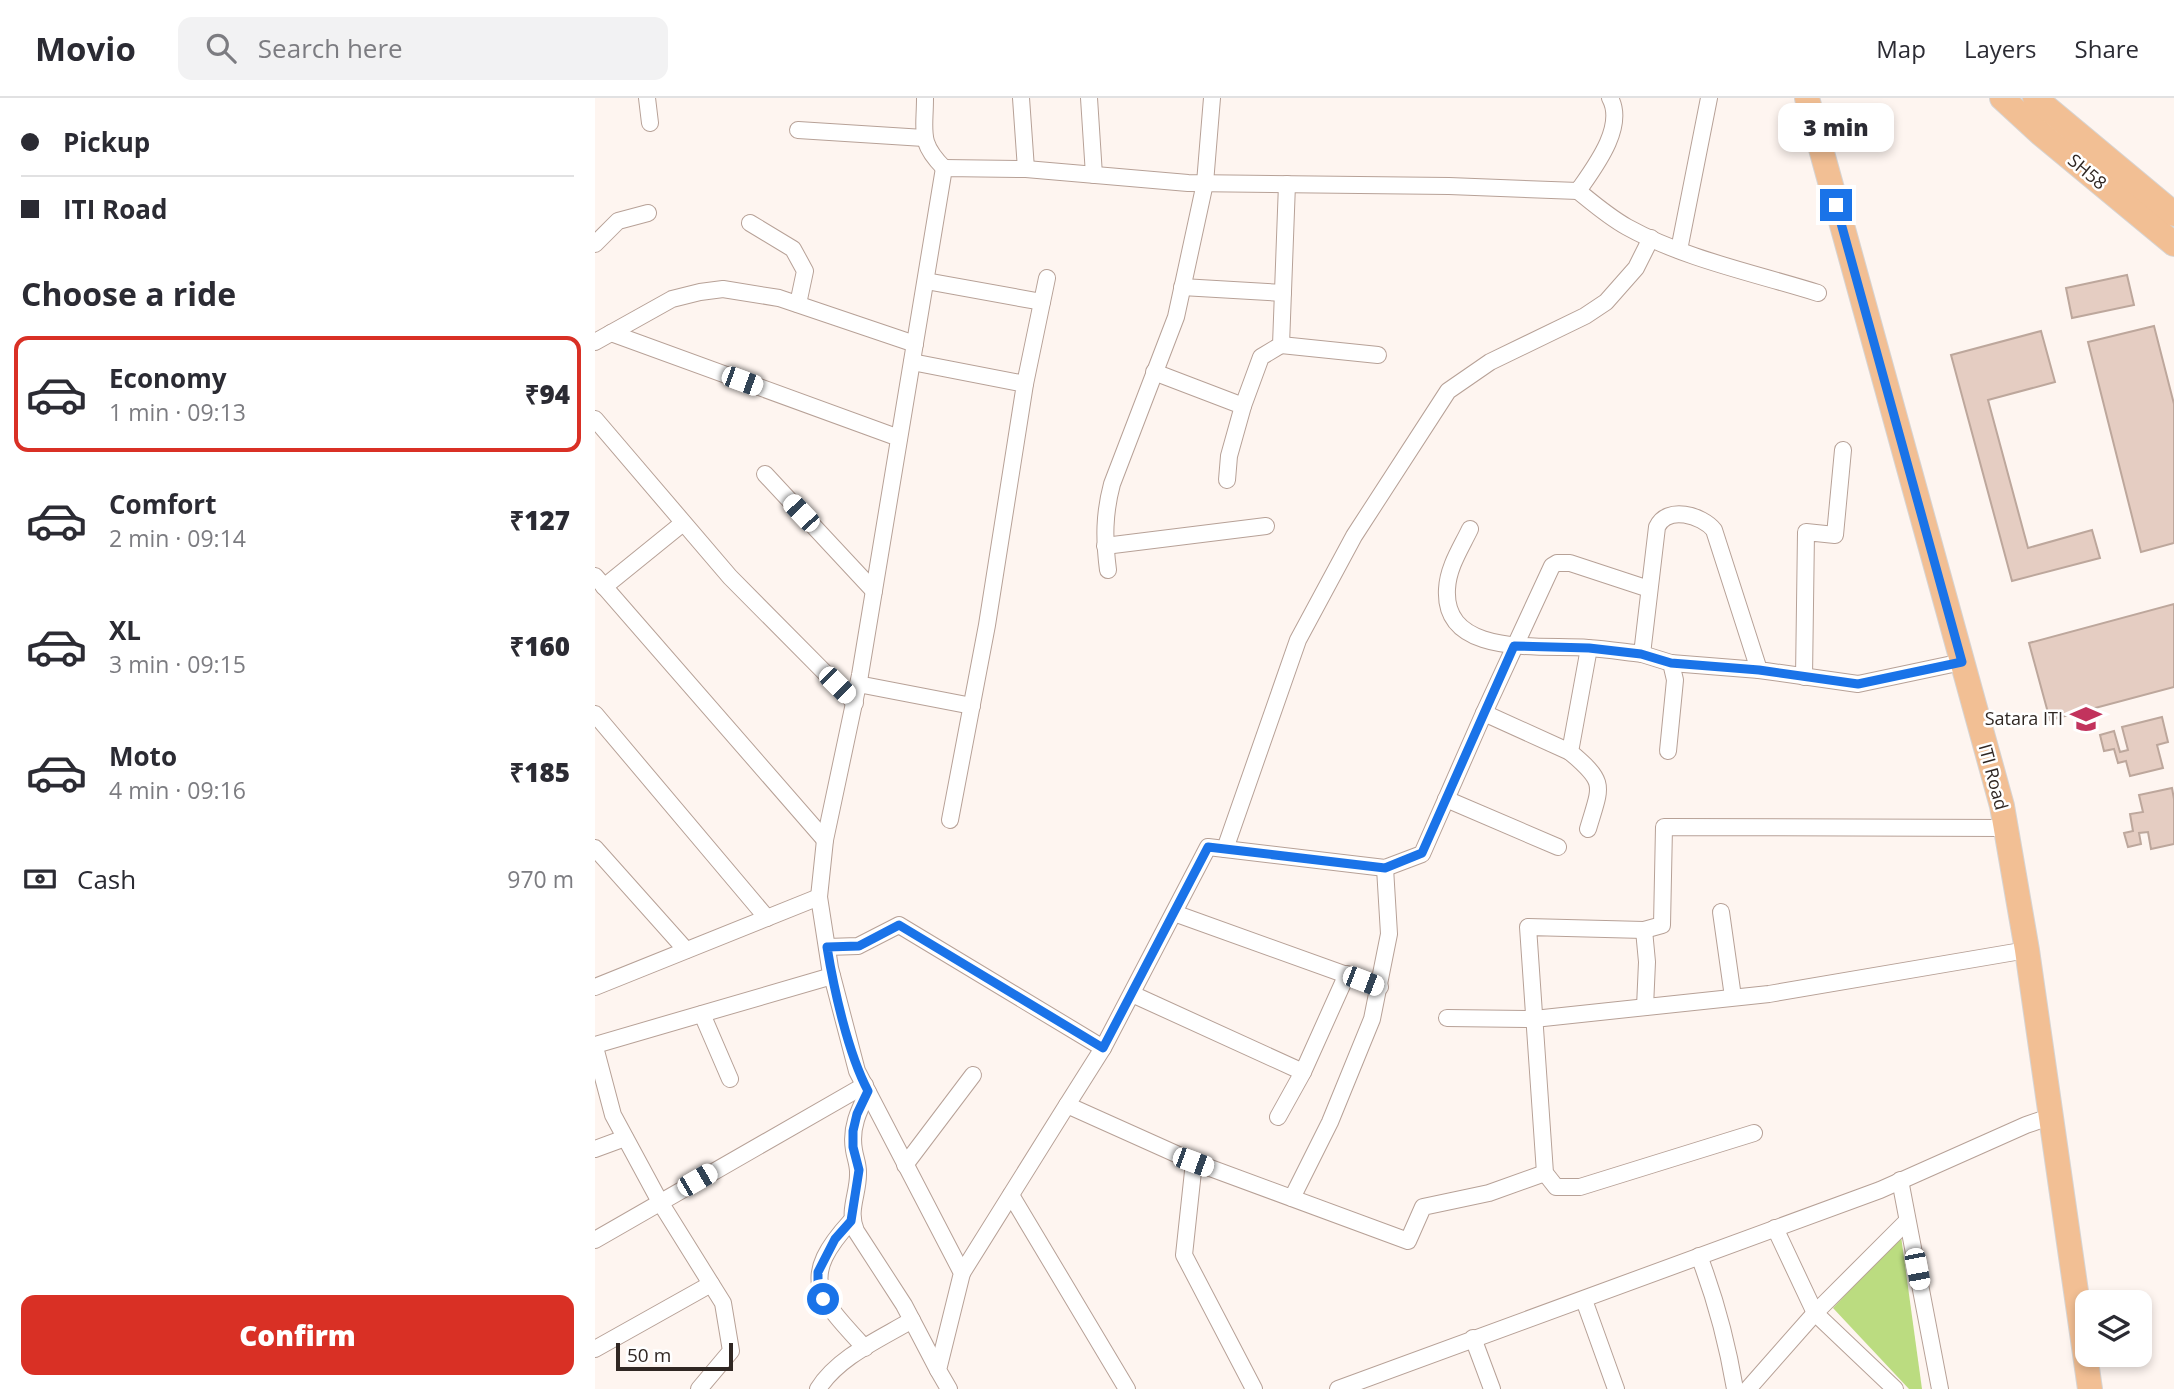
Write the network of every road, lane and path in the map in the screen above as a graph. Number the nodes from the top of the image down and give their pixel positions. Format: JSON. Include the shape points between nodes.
{"nodes":[{"id":1,"x":647,"y":98,"type":"edge"},
{"id":2,"x":925,"y":98,"type":"edge"},
{"id":3,"x":1021,"y":98,"type":"edge"},
{"id":4,"x":1089,"y":98,"type":"edge"},
{"id":5,"x":1212,"y":98,"type":"edge"},
{"id":6,"x":1610,"y":98,"type":"edge"},
{"id":7,"x":1709,"y":98,"type":"edge"},
{"id":8,"x":1807,"y":98,"type":"edge"},
{"id":9,"x":2002,"y":98,"type":"edge"},
{"id":10,"x":2035,"y":98,"type":"edge"},
{"id":11,"x":650,"y":122,"type":"dead end"},
{"id":12,"x":798,"y":130,"type":"dead end"},
{"id":13,"x":924,"y":138,"type":"junction"},
{"id":14,"x":944,"y":169,"type":"junction"},
{"id":15,"x":1025,"y":169,"type":"junction"},
{"id":16,"x":1094,"y":175,"type":"junction"},
{"id":17,"x":1205,"y":183,"type":"junction"},
{"id":18,"x":1287,"y":184,"type":"junction"},
{"id":19,"x":1579,"y":191,"type":"junction"},
{"id":20,"x":648,"y":213,"type":"dead end"},
{"id":21,"x":2174,"y":214,"type":"edge"},
{"id":22,"x":750,"y":223,"type":"dead end"},
{"id":23,"x":1651,"y":238,"type":"junction"},
{"id":24,"x":595,"y":244,"type":"edge"},
{"id":25,"x":2174,"y":244,"type":"edge"},
{"id":26,"x":1679,"y":250,"type":"junction"},
{"id":27,"x":1047,"y":278,"type":"dead end"},
{"id":28,"x":926,"y":281,"type":"junction"},
{"id":29,"x":1182,"y":287,"type":"junction"},
{"id":30,"x":1283,"y":293,"type":"junction"},
{"id":31,"x":1818,"y":293,"type":"dead end"},
{"id":32,"x":1042,"y":302,"type":"junction"},
{"id":33,"x":798,"y":304,"type":"junction"},
{"id":34,"x":611,"y":333,"type":"junction"},
{"id":35,"x":595,"y":342,"type":"edge"},
{"id":36,"x":915,"y":344,"type":"junction"},
{"id":37,"x":1281,"y":345,"type":"junction"},
{"id":38,"x":1378,"y":355,"type":"dead end"},
{"id":39,"x":912,"y":362,"type":"junction"},
{"id":40,"x":1154,"y":372,"type":"junction"},
{"id":41,"x":1025,"y":383,"type":"junction"},
{"id":42,"x":1243,"y":406,"type":"junction"},
{"id":43,"x":595,"y":419,"type":"edge"},
{"id":44,"x":899,"y":438,"type":"junction"},
{"id":45,"x":1843,"y":450,"type":"dead end"},
{"id":46,"x":765,"y":474,"type":"dead end"},
{"id":47,"x":1227,"y":480,"type":"dead end"},
{"id":48,"x":683,"y":523,"type":"junction"},
{"id":49,"x":1266,"y":526,"type":"dead end"},
{"id":50,"x":1470,"y":529,"type":"dead end"},
{"id":51,"x":1105,"y":546,"type":"junction"},
{"id":52,"x":1108,"y":570,"type":"dead end"},
{"id":53,"x":600,"y":581,"type":"edge"},
{"id":54,"x":1649,"y":589,"type":"junction"},
{"id":55,"x":874,"y":592,"type":"junction"},
{"id":56,"x":1514,"y":646,"type":"junction"},
{"id":57,"x":1589,"y":648,"type":"junction"},
{"id":58,"x":1641,"y":654,"type":"junction"},
{"id":59,"x":1962,"y":662,"type":"junction"},
{"id":60,"x":1671,"y":663,"type":"junction"},
{"id":61,"x":1759,"y":670,"type":"junction"},
{"id":62,"x":1804,"y":677,"type":"junction"},
{"id":63,"x":859,"y":684,"type":"junction"},
{"id":64,"x":855,"y":703,"type":"junction"},
{"id":65,"x":972,"y":706,"type":"junction"},
{"id":66,"x":1483,"y":713,"type":"junction"},
{"id":67,"x":595,"y":714,"type":"edge"},
{"id":68,"x":1668,"y":751,"type":"dead end"},
{"id":69,"x":1570,"y":752,"type":"junction"},
{"id":70,"x":1446,"y":799,"type":"junction"},
{"id":71,"x":950,"y":820,"type":"dead end"},
{"id":72,"x":2005,"y":828,"type":"junction"},
{"id":73,"x":1588,"y":829,"type":"dead end"},
{"id":74,"x":825,"y":840,"type":"junction"},
{"id":75,"x":1558,"y":847,"type":"dead end"},
{"id":76,"x":595,"y":848,"type":"edge"},
{"id":77,"x":1225,"y":849,"type":"junction"},
{"id":78,"x":1385,"y":868,"type":"junction"},
{"id":79,"x":819,"y":897,"type":"junction"},
{"id":80,"x":1721,"y":912,"type":"dead end"},
{"id":81,"x":1174,"y":913,"type":"junction"},
{"id":82,"x":767,"y":918,"type":"junction"},
{"id":83,"x":1644,"y":930,"type":"junction"},
{"id":84,"x":827,"y":947,"type":"junction"},
{"id":85,"x":686,"y":950,"type":"junction"},
{"id":86,"x":2027,"y":950,"type":"junction"},
{"id":87,"x":1347,"y":974,"type":"junction"},
{"id":88,"x":832,"y":976,"type":"junction"},
{"id":89,"x":595,"y":986,"type":"edge"},
{"id":90,"x":1380,"y":987,"type":"junction"},
{"id":91,"x":1132,"y":994,"type":"junction"},
{"id":92,"x":1733,"y":998,"type":"junction"},
{"id":93,"x":1645,"y":1007,"type":"junction"},
{"id":94,"x":702,"y":1014,"type":"junction"},
{"id":95,"x":1447,"y":1018,"type":"dead end"},
{"id":96,"x":1534,"y":1019,"type":"junction"},
{"id":97,"x":595,"y":1046,"type":"edge"},
{"id":98,"x":1103,"y":1048,"type":"junction"},
{"id":99,"x":1303,"y":1072,"type":"junction"},
{"id":100,"x":973,"y":1075,"type":"dead end"},
{"id":101,"x":730,"y":1079,"type":"dead end"},
{"id":102,"x":866,"y":1088,"type":"junction"},
{"id":103,"x":1067,"y":1105,"type":"junction"},
{"id":104,"x":2052,"y":1116,"type":"junction"},
{"id":105,"x":1278,"y":1117,"type":"dead end"},
{"id":106,"x":1755,"y":1133,"type":"dead end"},
{"id":107,"x":625,"y":1138,"type":"junction"},
{"id":108,"x":595,"y":1149,"type":"edge"},
{"id":109,"x":1193,"y":1162,"type":"junction"},
{"id":110,"x":905,"y":1166,"type":"junction"},
{"id":111,"x":1545,"y":1172,"type":"junction"},
{"id":112,"x":1900,"y":1180,"type":"junction"},
{"id":113,"x":1011,"y":1195,"type":"junction"},
{"id":114,"x":1292,"y":1198,"type":"junction"},
{"id":115,"x":660,"y":1202,"type":"junction"},
{"id":116,"x":851,"y":1221,"type":"junction"},
{"id":117,"x":1907,"y":1221,"type":"junction"},
{"id":118,"x":1775,"y":1228,"type":"junction"},
{"id":119,"x":595,"y":1240,"type":"edge"},
{"id":120,"x":1699,"y":1256,"type":"junction"},
{"id":121,"x":963,"y":1273,"type":"junction"},
{"id":122,"x":711,"y":1284,"type":"junction"},
{"id":123,"x":1584,"y":1300,"type":"junction"},
{"id":124,"x":1815,"y":1313,"type":"junction"},
{"id":125,"x":912,"y":1320,"type":"junction"},
{"id":126,"x":1473,"y":1338,"type":"junction"},
{"id":127,"x":865,"y":1348,"type":"junction"},
{"id":128,"x":595,"y":1349,"type":"edge"},
{"id":129,"x":938,"y":1370,"type":"junction"},
{"id":130,"x":1371,"y":1383,"type":"edge"},
{"id":131,"x":699,"y":1389,"type":"edge"},
{"id":132,"x":818,"y":1389,"type":"edge"},
{"id":133,"x":949,"y":1389,"type":"edge"},
{"id":134,"x":1127,"y":1389,"type":"edge"},
{"id":135,"x":1254,"y":1389,"type":"edge"},
{"id":136,"x":1338,"y":1389,"type":"edge"},
{"id":137,"x":1492,"y":1389,"type":"edge"},
{"id":138,"x":1616,"y":1389,"type":"edge"},
{"id":139,"x":1735,"y":1389,"type":"edge"},
{"id":140,"x":1748,"y":1389,"type":"edge"},
{"id":141,"x":1895,"y":1389,"type":"edge"},
{"id":142,"x":1940,"y":1389,"type":"edge"},
{"id":143,"x":2090,"y":1389,"type":"edge"}],
"edges":[{"from":1,"to":11,"type":"street"},
{"from":2,"to":13,"type":"street"},
{"from":3,"to":15,"type":"street"},
{"from":4,"to":16,"type":"street"},
{"from":5,"to":17,"type":"street"},
{"from":6,"to":19,"type":"street","via":[[1613,124],[1604,153]]},
{"from":7,"to":26,"type":"street"},
{"from":8,"to":59,"type":"main road","name":"ITI Road"},
{"from":9,"to":25,"type":"main road","name":"SH58","number":"SH58"},
{"from":10,"to":21,"type":"main road","name":"SH58","number":"SH58"},
{"from":12,"to":13,"type":"street"},
{"from":13,"to":14,"type":"street","via":[[929,153]]},
{"from":14,"to":15,"type":"street"},
{"from":14,"to":28,"type":"street"},
{"from":15,"to":16,"type":"street"},
{"from":16,"to":17,"type":"street"},
{"from":17,"to":18,"type":"street"},
{"from":17,"to":29,"type":"street"},
{"from":18,"to":19,"type":"street"},
{"from":18,"to":30,"type":"street"},
{"from":19,"to":23,"type":"street","via":[[1600,210]]},
{"from":20,"to":24,"type":"street","via":[[618,221]]},
{"from":22,"to":33,"type":"street","via":[[793,249],[805,271]]},
{"from":23,"to":26,"type":"street"},
{"from":23,"to":77,"type":"street","via":[[1636,268],[1607,302],[1490,362],[1448,391],[1354,536],[1299,640]]},
{"from":26,"to":31,"type":"street"},
{"from":27,"to":32,"type":"street"},
{"from":28,"to":32,"type":"street"},
{"from":28,"to":36,"type":"street"},
{"from":29,"to":30,"type":"street"},
{"from":29,"to":40,"type":"street"},
{"from":30,"to":37,"type":"street"},
{"from":32,"to":41,"type":"street"},
{"from":33,"to":34,"type":"street","via":[[723,289],[700,292],[672,299]]},
{"from":33,"to":36,"type":"street"},
{"from":34,"to":35,"type":"street"},
{"from":34,"to":44,"type":"street"},
{"from":36,"to":39,"type":"street"},
{"from":37,"to":38,"type":"street"},
{"from":37,"to":42,"type":"street","via":[[1261,357]]},
{"from":39,"to":41,"type":"street"},
{"from":39,"to":44,"type":"street"},
{"from":40,"to":42,"type":"street"},
{"from":40,"to":51,"type":"street","via":[[1112,484],[1104,520]]},
{"from":41,"to":65,"type":"street"},
{"from":42,"to":47,"type":"street"},
{"from":43,"to":48,"type":"street"},
{"from":44,"to":55,"type":"street"},
{"from":45,"to":62,"type":"street","via":[[1835,534],[1805,532]]},
{"from":46,"to":55,"type":"street"},
{"from":48,"to":53,"type":"street"},
{"from":48,"to":64,"type":"street"},
{"from":49,"to":51,"type":"street"},
{"from":50,"to":56,"type":"street","via":[[1450,569],[1447,604],[1473,636]]},
{"from":51,"to":52,"type":"street"},
{"from":53,"to":74,"type":"street"},
{"from":54,"to":56,"type":"street","via":[[1570,563],[1557,563]]},
{"from":54,"to":58,"type":"street"},
{"from":54,"to":61,"type":"street","via":[[1660,521],[1672,514],[1709,523]]},
{"from":55,"to":63,"type":"street"},
{"from":56,"to":57,"type":"street"},
{"from":56,"to":66,"type":"street"},
{"from":57,"to":58,"type":"street"},
{"from":57,"to":69,"type":"street"},
{"from":58,"to":60,"type":"street"},
{"from":59,"to":62,"type":"street","via":[[1858,684]]},
{"from":59,"to":72,"type":"main road","name":"ITI Road"},
{"from":60,"to":61,"type":"street"},
{"from":60,"to":68,"type":"street","via":[[1675,680]]},
{"from":61,"to":62,"type":"street"},
{"from":63,"to":64,"type":"street"},
{"from":63,"to":65,"type":"street"},
{"from":64,"to":74,"type":"street"},
{"from":65,"to":71,"type":"street"},
{"from":66,"to":69,"type":"street"},
{"from":66,"to":70,"type":"street"},
{"from":67,"to":82,"type":"street"},
{"from":69,"to":73,"type":"street","via":[[1591,770],[1598,783]]},
{"from":70,"to":75,"type":"street"},
{"from":70,"to":78,"type":"street","via":[[1422,853]]},
{"from":72,"to":83,"type":"street","via":[[1664,827],[1662,925]]},
{"from":72,"to":86,"type":"main road","name":"ITI Road"},
{"from":74,"to":79,"type":"street"},
{"from":76,"to":85,"type":"street"},
{"from":77,"to":78,"type":"street"},
{"from":77,"to":81,"type":"street","via":[[1208,847]]},
{"from":78,"to":90,"type":"street","via":[[1389,934]]},
{"from":79,"to":82,"type":"street"},
{"from":79,"to":84,"type":"street"},
{"from":80,"to":92,"type":"street"},
{"from":81,"to":87,"type":"street"},
{"from":81,"to":91,"type":"street"},
{"from":82,"to":85,"type":"street"},
{"from":83,"to":93,"type":"street"},
{"from":83,"to":96,"type":"street","via":[[1528,927]]},
{"from":84,"to":88,"type":"street"},
{"from":84,"to":98,"type":"street","via":[[859,946],[899,925]]},
{"from":85,"to":89,"type":"street"},
{"from":86,"to":92,"type":"street"},
{"from":86,"to":104,"type":"main road","name":"ITI Road"},
{"from":87,"to":90,"type":"street"},
{"from":87,"to":99,"type":"street"},
{"from":88,"to":94,"type":"street"},
{"from":88,"to":102,"type":"street","via":[[857,1071]]},
{"from":90,"to":114,"type":"street","via":[[1372,1019],[1330,1122]]},
{"from":91,"to":98,"type":"street"},
{"from":91,"to":99,"type":"street"},
{"from":92,"to":93,"type":"street"},
{"from":93,"to":96,"type":"street"},
{"from":94,"to":97,"type":"street"},
{"from":94,"to":101,"type":"street"},
{"from":95,"to":96,"type":"street"},
{"from":96,"to":111,"type":"street"},
{"from":97,"to":107,"type":"street","via":[[613,1115]]},
{"from":98,"to":103,"type":"street"},
{"from":99,"to":105,"type":"street"},
{"from":100,"to":110,"type":"street"},
{"from":102,"to":110,"type":"street"},
{"from":102,"to":115,"type":"street"},
{"from":102,"to":116,"type":"street","via":[[853,1131],[859,1170]]},
{"from":103,"to":109,"type":"street"},
{"from":103,"to":113,"type":"street"},
{"from":104,"to":112,"type":"street"},
{"from":104,"to":143,"type":"main road","name":"ITI Road"},
{"from":106,"to":111,"type":"street","via":[[1580,1187],[1556,1187]]},
{"from":107,"to":108,"type":"street"},
{"from":107,"to":115,"type":"street"},
{"from":109,"to":114,"type":"street"},
{"from":109,"to":135,"type":"street","via":[[1184,1255]]},
{"from":110,"to":121,"type":"street"},
{"from":111,"to":114,"type":"street","via":[[1489,1193],[1423,1207],[1408,1241]]},
{"from":112,"to":117,"type":"street"},
{"from":112,"to":118,"type":"street"},
{"from":113,"to":121,"type":"street"},
{"from":113,"to":134,"type":"street"},
{"from":115,"to":119,"type":"street"},
{"from":115,"to":122,"type":"street"},
{"from":116,"to":125,"type":"street"},
{"from":116,"to":127,"type":"street","via":[[823,1261],[818,1283],[823,1299]]},
{"from":117,"to":124,"type":"street"},
{"from":117,"to":142,"type":"street"},
{"from":118,"to":120,"type":"street"},
{"from":118,"to":124,"type":"street"},
{"from":120,"to":123,"type":"street"},
{"from":120,"to":139,"type":"street","via":[[1717,1303]]},
{"from":121,"to":129,"type":"street"},
{"from":122,"to":128,"type":"street"},
{"from":122,"to":131,"type":"street","via":[[723,1303],[731,1351]]},
{"from":123,"to":126,"type":"street"},
{"from":123,"to":138,"type":"street"},
{"from":124,"to":140,"type":"street"},
{"from":124,"to":141,"type":"street"},
{"from":125,"to":127,"type":"street"},
{"from":125,"to":129,"type":"street"},
{"from":126,"to":130,"type":"street"},
{"from":126,"to":137,"type":"street"},
{"from":127,"to":132,"type":"street","via":[[832,1371]]},
{"from":129,"to":133,"type":"street"},
{"from":130,"to":136,"type":"street"}]}
